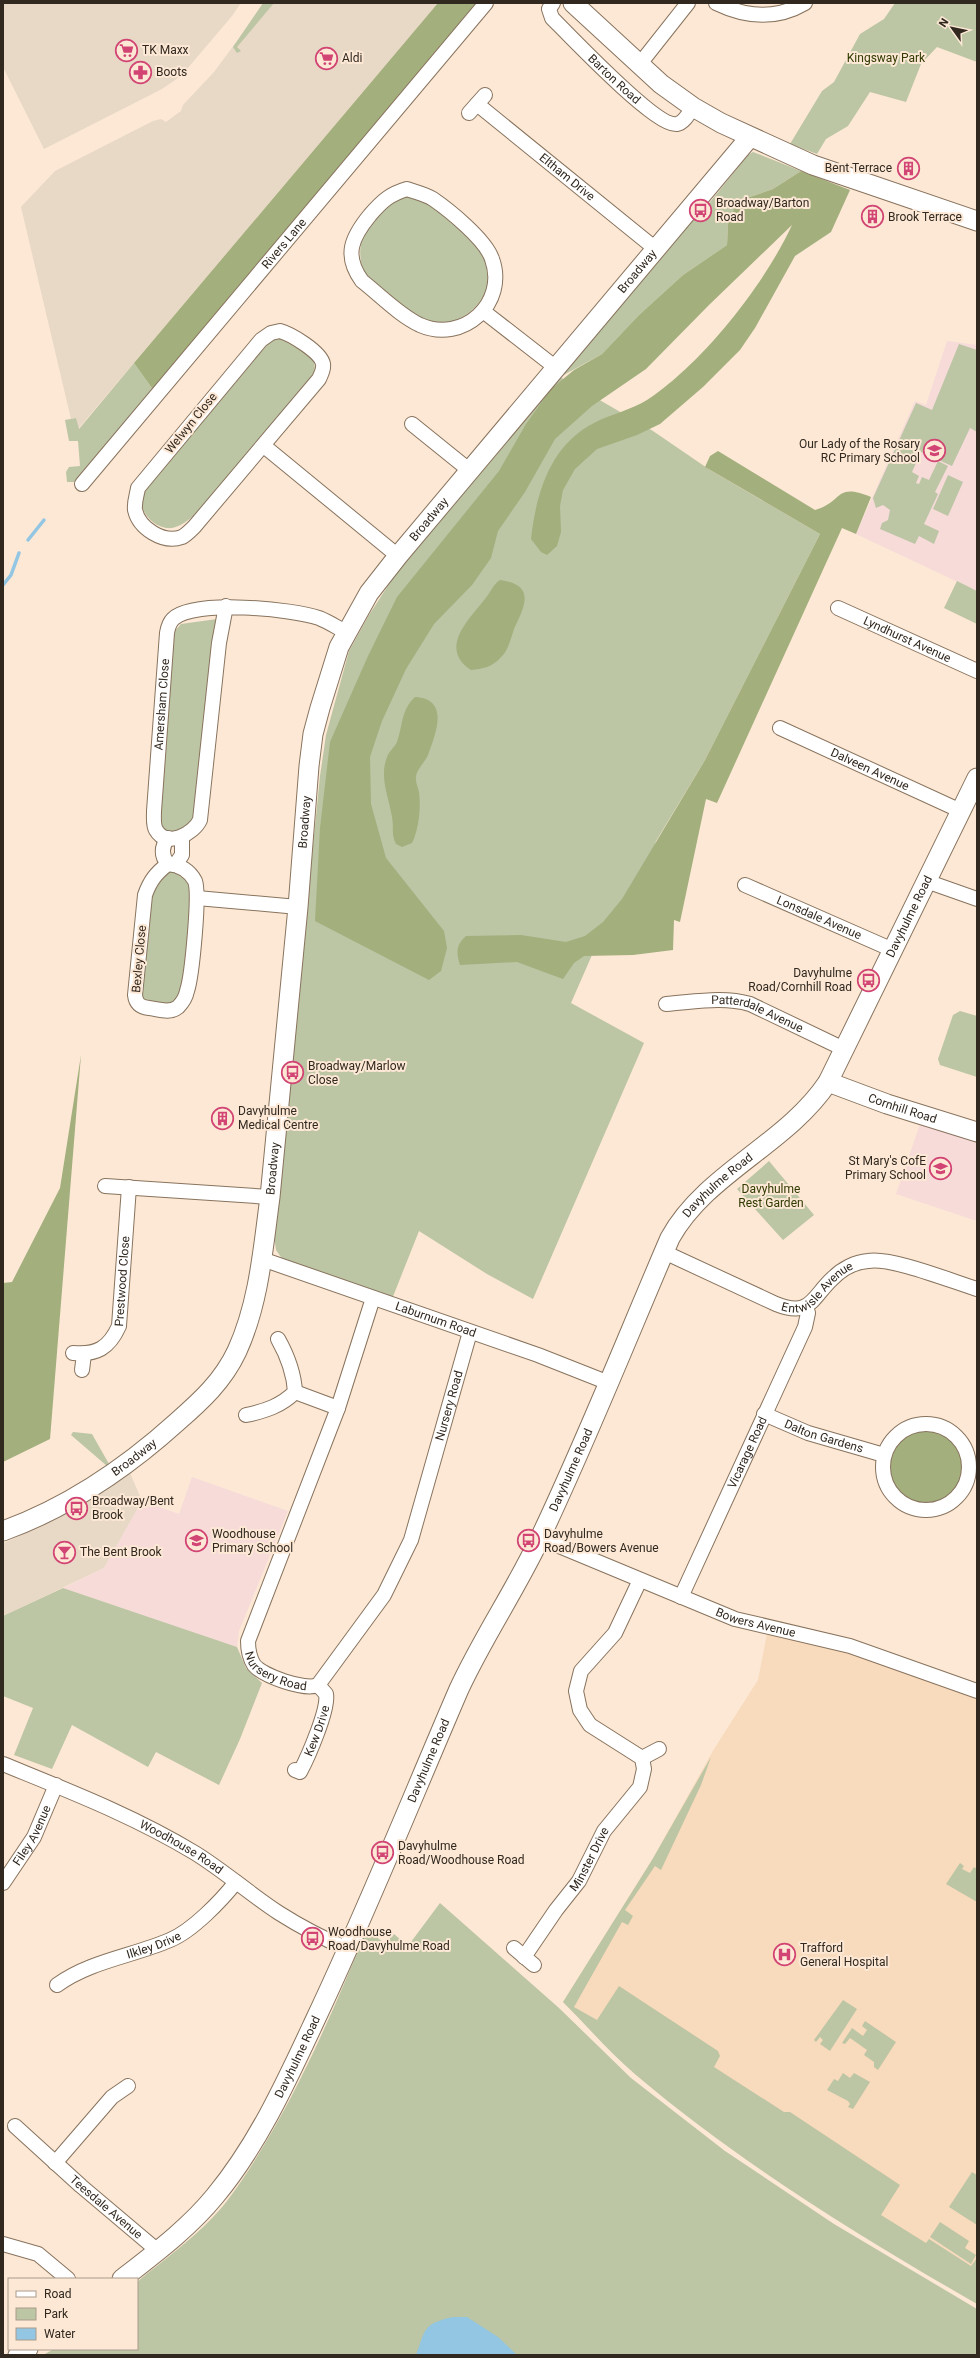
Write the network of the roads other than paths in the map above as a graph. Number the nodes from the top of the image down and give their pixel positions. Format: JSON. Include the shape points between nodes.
{"nodes":[{"id":1,"x":486,"y":3,"type":"edge"},
{"id":2,"x":552,"y":3,"type":"edge"},
{"id":3,"x":573,"y":3,"type":"edge"},
{"id":4,"x":688,"y":3,"type":"edge"},
{"id":5,"x":716,"y":3,"type":"edge"},
{"id":6,"x":805,"y":3,"type":"edge"},
{"id":7,"x":639,"y":65,"type":"junction"},
{"id":8,"x":477,"y":104,"type":"dead end"},
{"id":9,"x":693,"y":107,"type":"junction"},
{"id":10,"x":750,"y":137,"type":"junction"},
{"id":11,"x":977,"y":221,"type":"edge"},
{"id":12,"x":657,"y":250,"type":"junction"},
{"id":13,"x":483,"y":311,"type":"junction"},
{"id":14,"x":555,"y":367,"type":"junction"},
{"id":15,"x":412,"y":424,"type":"dead end"},
{"id":16,"x":264,"y":446,"type":"junction"},
{"id":17,"x":469,"y":470,"type":"junction"},
{"id":18,"x":82,"y":484,"type":"dead end"},
{"id":19,"x":398,"y":556,"type":"junction"},
{"id":20,"x":226,"y":606,"type":"junction"},
{"id":21,"x":838,"y":608,"type":"dead end"},
{"id":22,"x":346,"y":632,"type":"junction"},
{"id":23,"x":977,"y":671,"type":"edge"},
{"id":24,"x":780,"y":728,"type":"dead end"},
{"id":25,"x":977,"y":778,"type":"edge"},
{"id":26,"x":961,"y":811,"type":"junction"},
{"id":27,"x":173,"y":844,"type":"junction"},
{"id":28,"x":172,"y":864,"type":"junction"},
{"id":29,"x":926,"y":881,"type":"junction"},
{"id":30,"x":745,"y":885,"type":"dead end"},
{"id":31,"x":197,"y":898,"type":"junction"},
{"id":32,"x":977,"y":900,"type":"edge"},
{"id":33,"x":298,"y":907,"type":"junction"},
{"id":34,"x":893,"y":950,"type":"junction"},
{"id":35,"x":666,"y":1004,"type":"dead end"},
{"id":36,"x":844,"y":1048,"type":"junction"},
{"id":37,"x":828,"y":1082,"type":"junction"},
{"id":38,"x":977,"y":1132,"type":"edge"},
{"id":39,"x":105,"y":1186,"type":"dead end"},
{"id":40,"x":129,"y":1188,"type":"junction"},
{"id":41,"x":270,"y":1197,"type":"junction"},
{"id":42,"x":664,"y":1252,"type":"junction"},
{"id":43,"x":262,"y":1259,"type":"junction"},
{"id":44,"x":977,"y":1289,"type":"edge"},
{"id":45,"x":373,"y":1298,"type":"junction"},
{"id":46,"x":806,"y":1307,"type":"junction"},
{"id":47,"x":470,"y":1332,"type":"junction"},
{"id":48,"x":278,"y":1339,"type":"dead end"},
{"id":49,"x":82,"y":1370,"type":"dead end"},
{"id":50,"x":609,"y":1383,"type":"junction"},
{"id":51,"x":294,"y":1392,"type":"junction"},
{"id":52,"x":338,"y":1408,"type":"junction"},
{"id":53,"x":764,"y":1414,"type":"junction"},
{"id":54,"x":246,"y":1415,"type":"dead end"},
{"id":55,"x":884,"y":1455,"type":"junction"},
{"id":56,"x":972,"y":1484,"type":"edge"},
{"id":57,"x":3,"y":1531,"type":"edge"},
{"id":58,"x":540,"y":1538,"type":"junction"},
{"id":59,"x":640,"y":1580,"type":"junction"},
{"id":60,"x":681,"y":1597,"type":"junction"},
{"id":61,"x":318,"y":1685,"type":"junction"},
{"id":62,"x":977,"y":1691,"type":"edge"},
{"id":63,"x":660,"y":1749,"type":"dead end"},
{"id":64,"x":642,"y":1758,"type":"junction"},
{"id":65,"x":3,"y":1764,"type":"edge"},
{"id":66,"x":295,"y":1770,"type":"dead end"},
{"id":67,"x":56,"y":1784,"type":"junction"},
{"id":68,"x":236,"y":1882,"type":"junction"},
{"id":69,"x":3,"y":1883,"type":"edge"},
{"id":70,"x":348,"y":1950,"type":"junction"},
{"id":71,"x":524,"y":1957,"type":"dead end"},
{"id":72,"x":57,"y":1985,"type":"dead end"},
{"id":73,"x":128,"y":2086,"type":"dead end"},
{"id":74,"x":15,"y":2126,"type":"dead end"},
{"id":75,"x":55,"y":2163,"type":"junction"},
{"id":76,"x":3,"y":2244,"type":"edge"},
{"id":77,"x":158,"y":2251,"type":"junction"},
{"id":78,"x":67,"y":2278,"type":"edge"},
{"id":79,"x":123,"y":2278,"type":"edge"}],
"edges":[{"from":1,"to":18,"type":"street","name":"Rivers Lane"},
{"from":2,"to":9,"type":"street","name":"Barton Road","via":[[549,10],[552,18],[625,90],[666,122],[676,125],[682,122]]},
{"from":3,"to":7,"type":"street"},
{"from":4,"to":7,"type":"street"},
{"from":5,"to":6,"type":"street","via":[[749,15],[783,13]]},
{"from":7,"to":9,"type":"street"},
{"from":8,"to":12,"type":"street","name":"Eltham Drive"},
{"from":9,"to":10,"type":"street"},
{"from":10,"to":11,"type":"street","via":[[851,179]]},
{"from":10,"to":12,"type":"street","name":"Broadway"},
{"from":12,"to":14,"type":"street","name":"Broadway"},
{"from":13,"to":13,"type":"street","via":[[473,321],[459,328],[431,328],[410,318],[362,281],[352,259],[353,241],[383,199],[407,189],[425,196],[480,239],[492,258],[495,269],[491,295]]},
{"from":13,"to":14,"type":"street"},
{"from":14,"to":17,"type":"street","name":"Broadway"},
{"from":15,"to":17,"type":"street"},
{"from":16,"to":16,"type":"street","name":"Welwyn Close","via":[[194,527],[182,537],[169,538],[156,534],[145,527],[138,518],[135,509],[138,488],[261,340],[271,333],[280,331],[290,333],[320,357],[324,369],[319,379]]},
{"from":16,"to":19,"type":"street"},
{"from":17,"to":19,"type":"street","name":"Broadway"},
{"from":19,"to":22,"type":"street","name":"Broadway","via":[[369,593]]},
{"from":20,"to":22,"type":"street","name":"Amersham Close","via":[[304,614],[320,618]]},
{"from":20,"to":27,"type":"street","via":[[200,820],[192,832]]},
{"from":20,"to":27,"type":"street","name":"Amersham Close","via":[[182,614],[169,624],[154,811],[156,829]]},
{"from":21,"to":23,"type":"street","name":"Lyndhurst Avenue"},
{"from":22,"to":33,"type":"street","name":"Broadway","via":[[329,676],[313,734]]},
{"from":24,"to":26,"type":"street","name":"Dalveen Avenue"},
{"from":25,"to":26,"type":"street","name":"Davyhulme Road"},
{"from":26,"to":29,"type":"street","name":"Davyhulme Road"},
{"from":27,"to":28,"type":"street","name":"Bexley Close"},
{"from":27,"to":28,"type":"street","via":[[163,857]]},
{"from":28,"to":31,"type":"street","name":"Bexley Close","via":[[185,869],[191,875],[195,882]]},
{"from":28,"to":31,"type":"street","name":"Bexley Close","via":[[157,872],[150,881],[145,895],[135,995],[135,1000],[143,1007],[169,1011],[184,999]]},
{"from":29,"to":32,"type":"street"},
{"from":29,"to":34,"type":"street","name":"Davyhulme Road"},
{"from":30,"to":34,"type":"street","name":"Lonsdale Avenue"},
{"from":31,"to":33,"type":"street"},
{"from":33,"to":41,"type":"street","name":"Broadway"},
{"from":34,"to":36,"type":"street","name":"Davyhulme Road"},
{"from":35,"to":36,"type":"street","name":"Patterdale Avenue","via":[[737,1000]]},
{"from":36,"to":37,"type":"street","name":"Davyhulme Road"},
{"from":37,"to":38,"type":"street","name":"Cornhill Road","via":[[887,1104]]},
{"from":37,"to":42,"type":"street","name":"Davyhulme Road","via":[[805,1110],[687,1212]]},
{"from":39,"to":40,"type":"street"},
{"from":40,"to":41,"type":"street"},
{"from":40,"to":49,"type":"street","name":"Prestwood Close","via":[[119,1326],[106,1347],[95,1353],[79,1353]]},
{"from":41,"to":43,"type":"street","name":"Broadway"},
{"from":42,"to":46,"type":"street","name":"Entwisle Avenue","via":[[786,1308]]},
{"from":42,"to":50,"type":"street","name":"Davyhulme Road"},
{"from":43,"to":45,"type":"street","name":"Laburnum Road"},
{"from":43,"to":57,"type":"street","name":"Broadway","via":[[246,1330],[226,1372],[214,1387],[157,1439],[91,1489],[36,1519]]},
{"from":44,"to":46,"type":"street","name":"Entwisle Avenue","via":[[900,1265],[869,1260],[842,1271]]},
{"from":45,"to":47,"type":"street","name":"Laburnum Road"},
{"from":45,"to":52,"type":"street","name":"Nursery Road"},
{"from":46,"to":53,"type":"street","name":"Vicarage Road","via":[[808,1313],[805,1327]]},
{"from":47,"to":50,"type":"street","name":"Laburnum Road"},
{"from":47,"to":61,"type":"street","name":"Nursery Road","via":[[408,1548],[384,1595]]},
{"from":48,"to":51,"type":"street","via":[[286,1353],[294,1382]]},
{"from":50,"to":58,"type":"street","name":"Davyhulme Road"},
{"from":51,"to":52,"type":"street"},
{"from":51,"to":54,"type":"street","via":[[286,1401],[269,1410]]},
{"from":52,"to":61,"type":"street","name":"Nursery Road","via":[[248,1641],[251,1658],[263,1672],[300,1686]]},
{"from":53,"to":55,"type":"street","name":"Dalton Gardens","via":[[808,1433]]},
{"from":53,"to":60,"type":"street","name":"Vicarage Road"},
{"from":55,"to":56,"type":"street","via":[[882,1470],[886,1484],[894,1496],[906,1505],[920,1510],[934,1510],[948,1504]]},
{"from":55,"to":56,"type":"street","via":[[889,1443],[908,1426],[934,1424],[946,1428],[964,1445]]},
{"from":58,"to":59,"type":"street","name":"Bowers Avenue"},
{"from":58,"to":70,"type":"street","name":"Davyhulme Road","via":[[459,1689]]},
{"from":59,"to":60,"type":"street","name":"Bowers Avenue"},
{"from":59,"to":64,"type":"street","via":[[615,1633],[581,1671],[576,1691],[580,1710],[590,1725]]},
{"from":60,"to":62,"type":"street","name":"Bowers Avenue","via":[[744,1622],[850,1646]]},
{"from":61,"to":66,"type":"street","name":"Kew Drive","via":[[326,1694],[326,1704],[309,1755],[300,1772]]},
{"from":63,"to":64,"type":"street"},
{"from":64,"to":71,"type":"street","name":"Minster Drive","via":[[644,1769],[640,1787],[604,1831],[579,1881]]},
{"from":65,"to":67,"type":"street","name":"Woodhouse Road"},
{"from":67,"to":68,"type":"street","name":"Woodhouse Road","via":[[175,1842]]},
{"from":67,"to":69,"type":"street","name":"Filey Avenue","via":[[34,1837]]},
{"from":68,"to":70,"type":"street","name":"Woodhouse Road","via":[[302,1927]]},
{"from":68,"to":72,"type":"street","name":"Ilkley Drive","via":[[223,1898],[180,1935],[81,1971]]},
{"from":70,"to":77,"type":"street","name":"Davyhulme Road","via":[[303,2046],[245,2155],[214,2198]]},
{"from":73,"to":75,"type":"street","via":[[112,2097]]},
{"from":74,"to":75,"type":"street","name":"Teesdale Avenue"},
{"from":75,"to":77,"type":"street","name":"Teesdale Avenue"},
{"from":76,"to":78,"type":"street","via":[[38,2254]]},
{"from":77,"to":79,"type":"street","name":"Davyhulme Road"}]}
